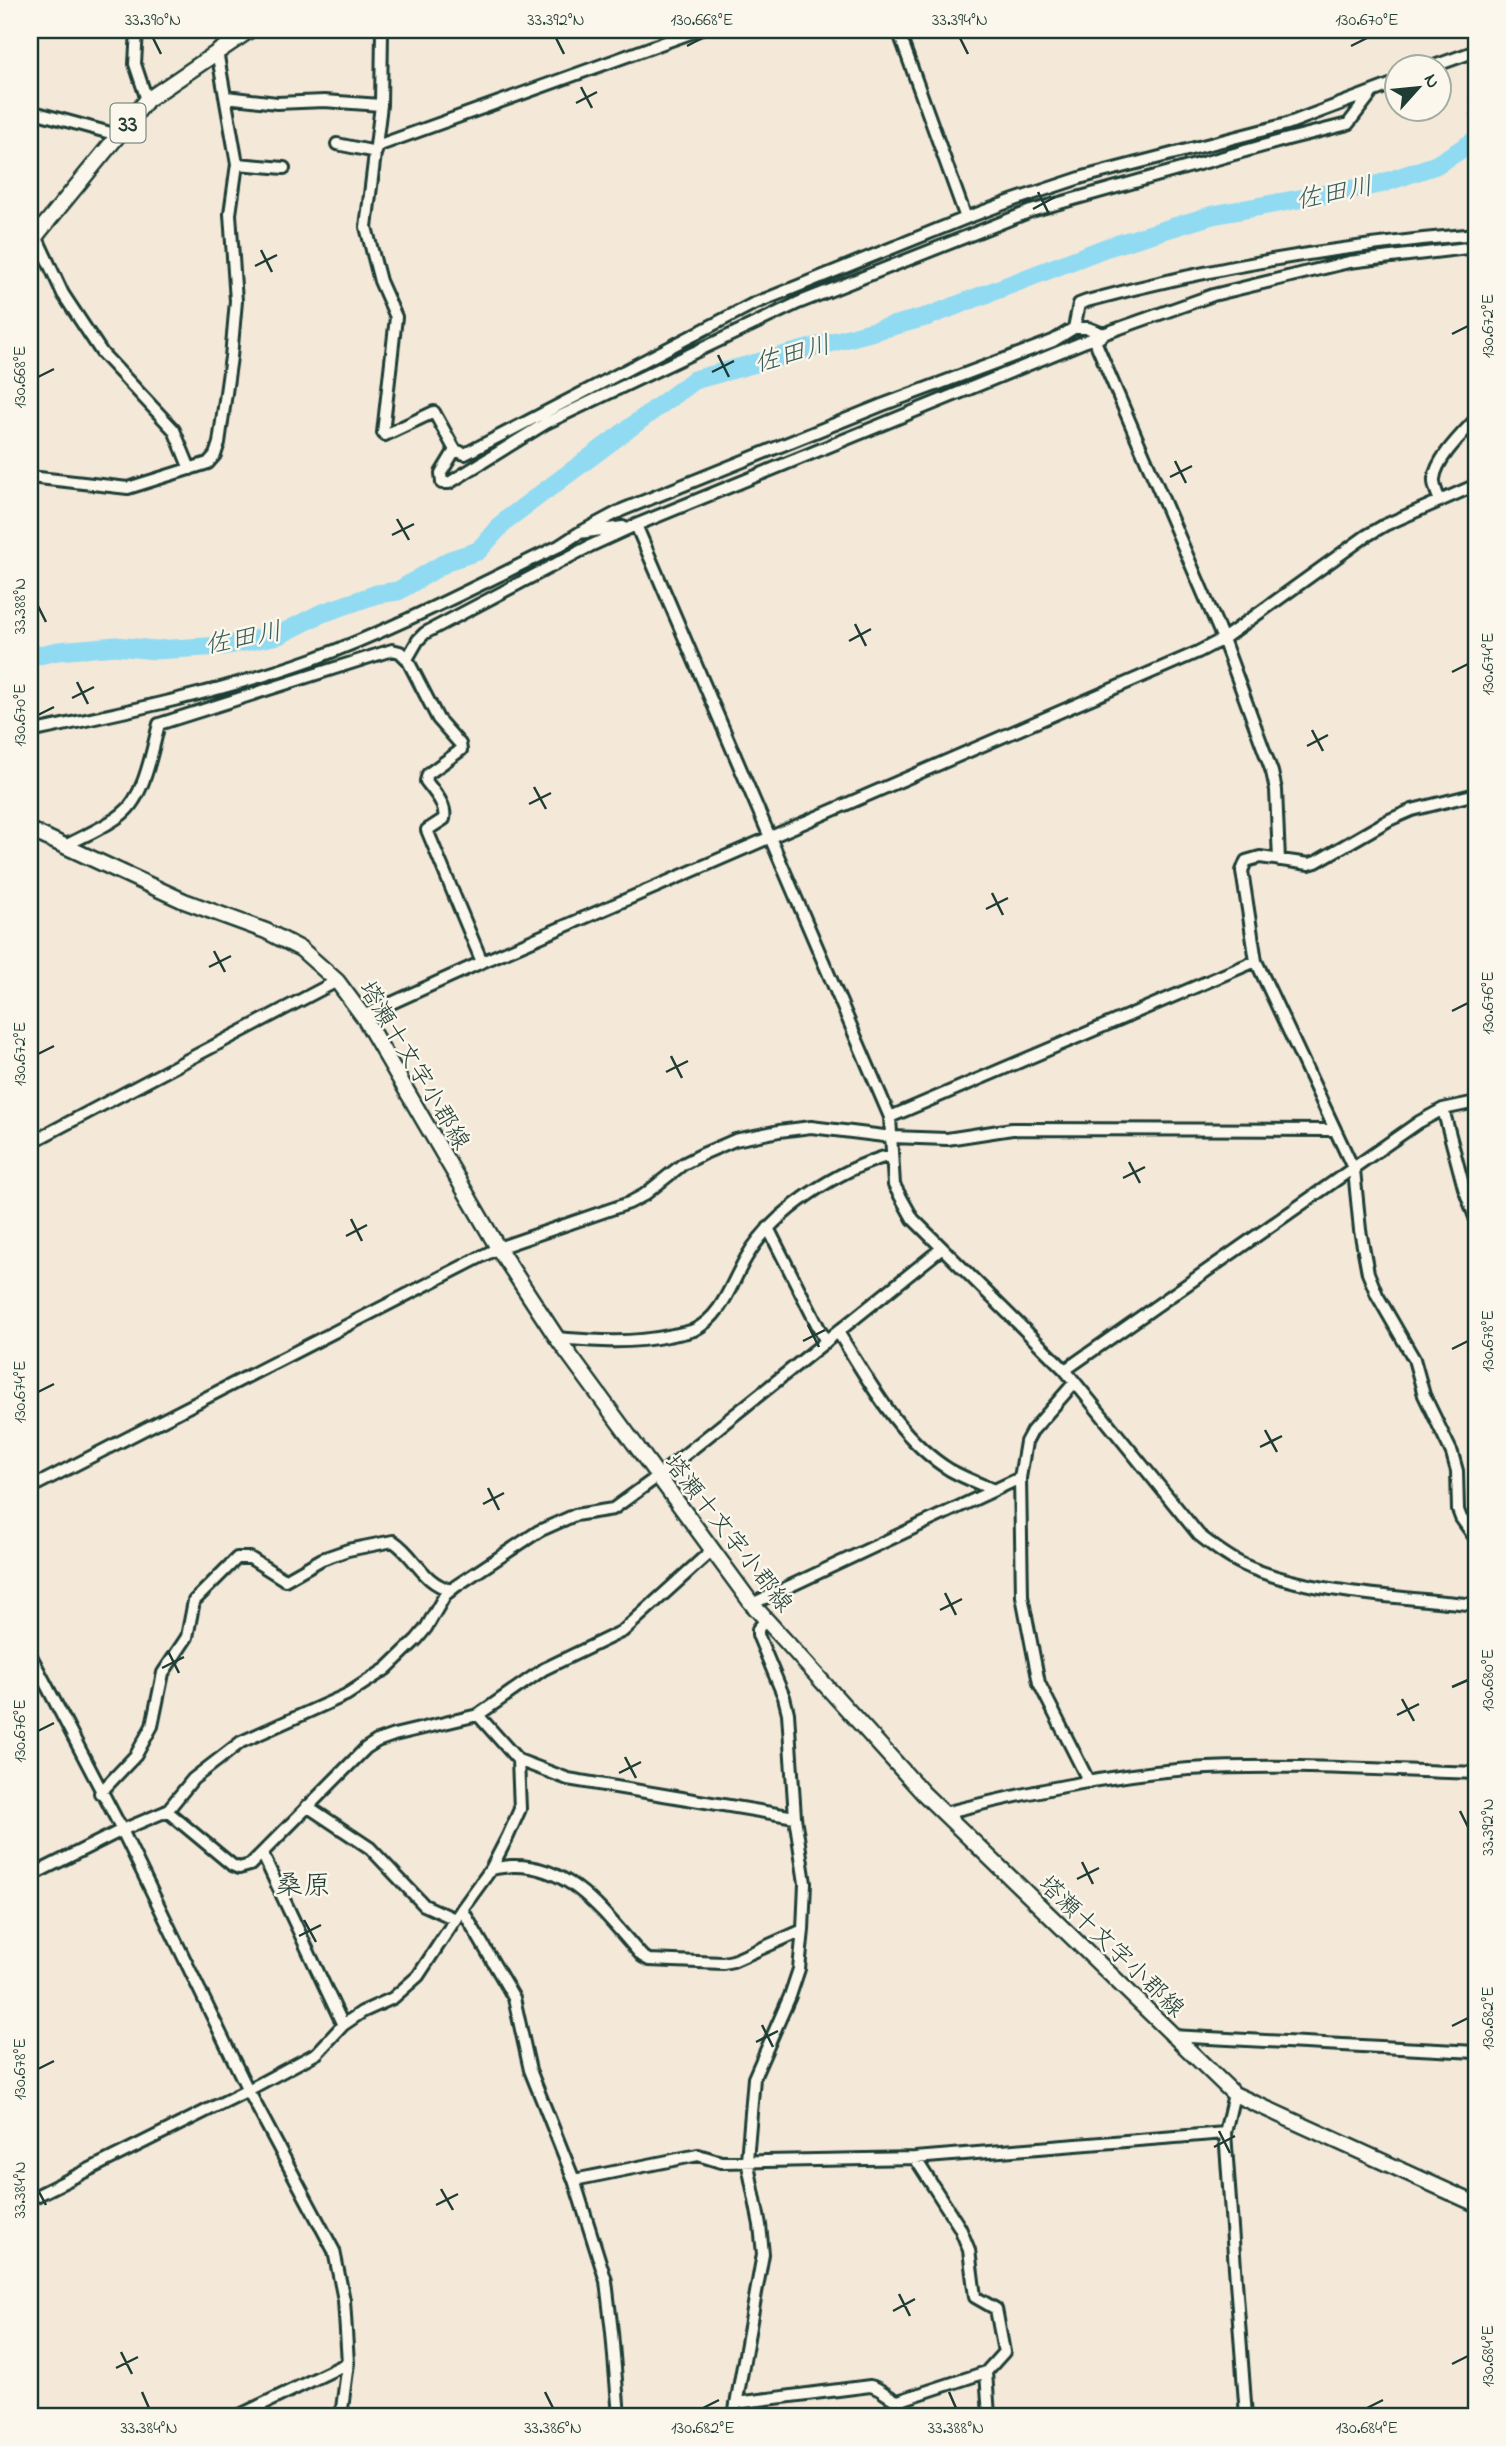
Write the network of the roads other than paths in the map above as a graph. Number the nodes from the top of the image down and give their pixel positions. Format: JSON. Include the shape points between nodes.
{"nodes":[{"id":1,"x":137,"y":30,"type":"edge"},
{"id":2,"x":250,"y":30,"type":"edge"},
{"id":3,"x":382,"y":30,"type":"edge"},
{"id":4,"x":699,"y":30,"type":"edge"},
{"id":5,"x":898,"y":30,"type":"edge"},
{"id":6,"x":217,"y":51,"type":"junction"},
{"id":7,"x":1476,"y":51,"type":"edge"},
{"id":8,"x":1454,"y":59,"type":"edge"},
{"id":9,"x":1384,"y":88,"type":"edge"},
{"id":10,"x":1374,"y":92,"type":"junction"},
{"id":11,"x":226,"y":97,"type":"junction"},
{"id":12,"x":147,"y":100,"type":"junction"},
{"id":13,"x":381,"y":105,"type":"junction"},
{"id":14,"x":30,"y":111,"type":"edge"},
{"id":15,"x":118,"y":135,"type":"junction"},
{"id":16,"x":337,"y":144,"type":"dead end"},
{"id":17,"x":377,"y":149,"type":"junction"},
{"id":18,"x":237,"y":164,"type":"junction"},
{"id":19,"x":284,"y":167,"type":"dead end"},
{"id":20,"x":966,"y":218,"type":"junction"},
{"id":21,"x":1476,"y":233,"type":"edge"},
{"id":22,"x":32,"y":234,"type":"edge"},
{"id":23,"x":1476,"y":247,"type":"edge"},
{"id":24,"x":1074,"y":328,"type":"junction"},
{"id":25,"x":1103,"y":334,"type":"junction"},
{"id":26,"x":1476,"y":419,"type":"edge"},
{"id":27,"x":455,"y":450,"type":"junction"},
{"id":28,"x":190,"y":469,"type":"junction"},
{"id":29,"x":30,"y":477,"type":"edge"},
{"id":30,"x":1476,"y":485,"type":"edge"},
{"id":31,"x":1440,"y":501,"type":"junction"},
{"id":32,"x":636,"y":525,"type":"junction"},
{"id":33,"x":579,"y":533,"type":"junction"},
{"id":34,"x":1223,"y":639,"type":"junction"},
{"id":35,"x":407,"y":659,"type":"junction"},
{"id":36,"x":30,"y":732,"type":"edge"},
{"id":37,"x":1476,"y":794,"type":"edge"},
{"id":38,"x":30,"y":830,"type":"edge"},
{"id":39,"x":772,"y":838,"type":"junction"},
{"id":40,"x":65,"y":846,"type":"junction"},
{"id":41,"x":1279,"y":860,"type":"junction"},
{"id":42,"x":1256,"y":961,"type":"junction"},
{"id":43,"x":482,"y":962,"type":"junction"},
{"id":44,"x":337,"y":981,"type":"junction"},
{"id":45,"x":363,"y":1016,"type":"junction"},
{"id":46,"x":1476,"y":1102,"type":"edge"},
{"id":47,"x":1443,"y":1109,"type":"junction"},
{"id":48,"x":890,"y":1117,"type":"junction"},
{"id":49,"x":1335,"y":1130,"type":"junction"},
{"id":50,"x":892,"y":1137,"type":"junction"},
{"id":51,"x":30,"y":1143,"type":"edge"},
{"id":52,"x":891,"y":1155,"type":"junction"},
{"id":53,"x":1354,"y":1170,"type":"junction"},
{"id":54,"x":1476,"y":1220,"type":"edge"},
{"id":55,"x":768,"y":1228,"type":"junction"},
{"id":56,"x":498,"y":1248,"type":"junction"},
{"id":57,"x":941,"y":1249,"type":"junction"},
{"id":58,"x":838,"y":1332,"type":"junction"},
{"id":59,"x":556,"y":1338,"type":"junction"},
{"id":60,"x":826,"y":1342,"type":"junction"},
{"id":61,"x":1065,"y":1370,"type":"junction"},
{"id":62,"x":1075,"y":1382,"type":"junction"},
{"id":63,"x":657,"y":1477,"type":"junction"},
{"id":64,"x":1020,"y":1478,"type":"junction"},
{"id":65,"x":30,"y":1488,"type":"edge"},
{"id":66,"x":994,"y":1490,"type":"junction"},
{"id":67,"x":1476,"y":1539,"type":"edge"},
{"id":68,"x":711,"y":1551,"type":"junction"},
{"id":69,"x":451,"y":1590,"type":"junction"},
{"id":70,"x":752,"y":1604,"type":"junction"},
{"id":71,"x":1476,"y":1605,"type":"edge"},
{"id":72,"x":766,"y":1620,"type":"junction"},
{"id":73,"x":30,"y":1654,"type":"edge"},
{"id":74,"x":478,"y":1715,"type":"junction"},
{"id":75,"x":518,"y":1760,"type":"junction"},
{"id":76,"x":1476,"y":1773,"type":"edge"},
{"id":77,"x":1089,"y":1782,"type":"junction"},
{"id":78,"x":100,"y":1793,"type":"junction"},
{"id":79,"x":307,"y":1806,"type":"junction"},
{"id":80,"x":167,"y":1811,"type":"junction"},
{"id":81,"x":944,"y":1813,"type":"junction"},
{"id":82,"x":795,"y":1817,"type":"junction"},
{"id":83,"x":122,"y":1830,"type":"junction"},
{"id":84,"x":262,"y":1853,"type":"junction"},
{"id":85,"x":491,"y":1869,"type":"junction"},
{"id":86,"x":30,"y":1876,"type":"edge"},
{"id":87,"x":458,"y":1914,"type":"junction"},
{"id":88,"x":803,"y":1930,"type":"junction"},
{"id":89,"x":343,"y":2025,"type":"junction"},
{"id":90,"x":1171,"y":2036,"type":"junction"},
{"id":91,"x":1476,"y":2052,"type":"edge"},
{"id":92,"x":248,"y":2090,"type":"junction"},
{"id":93,"x":1234,"y":2094,"type":"junction"},
{"id":94,"x":1225,"y":2133,"type":"junction"},
{"id":95,"x":915,"y":2158,"type":"junction"},
{"id":96,"x":747,"y":2160,"type":"junction"},
{"id":97,"x":574,"y":2180,"type":"junction"},
{"id":98,"x":30,"y":2199,"type":"edge"},
{"id":99,"x":1476,"y":2204,"type":"edge"},
{"id":100,"x":348,"y":2363,"type":"junction"},
{"id":101,"x":986,"y":2372,"type":"junction"},
{"id":102,"x":736,"y":2403,"type":"junction"},
{"id":103,"x":238,"y":2416,"type":"edge"},
{"id":104,"x":341,"y":2416,"type":"edge"},
{"id":105,"x":619,"y":2416,"type":"edge"},
{"id":106,"x":734,"y":2416,"type":"edge"},
{"id":107,"x":989,"y":2416,"type":"edge"},
{"id":108,"x":1246,"y":2416,"type":"edge"}],
"edges":[{"from":1,"to":12,"type":"street","via":[[135,64]]},
{"from":2,"to":6,"type":"main road","number":"33"},
{"from":3,"to":13,"type":"street"},
{"from":4,"to":17,"type":"street"},
{"from":5,"to":20,"type":"street"},
{"from":6,"to":11,"type":"street"},
{"from":6,"to":12,"type":"main road","number":"33"},
{"from":7,"to":8,"type":"street"},
{"from":9,"to":10,"type":"street"},
{"from":10,"to":20,"type":"street","via":[[1287,124],[1083,177]]},
{"from":10,"to":27,"type":"street","via":[[1348,124],[1031,211],[798,303],[546,422],[449,483],[442,483],[441,473]]},
{"from":11,"to":13,"type":"street"},
{"from":11,"to":18,"type":"street"},
{"from":12,"to":15,"type":"main road","number":"33"},
{"from":13,"to":17,"type":"street"},
{"from":14,"to":15,"type":"street"},
{"from":15,"to":22,"type":"main road","number":"33"},
{"from":16,"to":17,"type":"street"},
{"from":17,"to":27,"type":"street","via":[[366,227],[380,281],[396,317],[383,433],[434,412]]},
{"from":18,"to":19,"type":"street"},
{"from":18,"to":28,"type":"street","via":[[230,214],[236,301],[219,443],[213,460]]},
{"from":20,"to":27,"type":"street","via":[[751,305],[466,454]]},
{"from":21,"to":24,"type":"street","via":[[1272,258],[1137,287],[1079,304]]},
{"from":22,"to":28,"type":"street","via":[[69,304],[102,352],[174,430]]},
{"from":23,"to":25,"type":"street","via":[[1349,262],[1213,295]]},
{"from":24,"to":25,"type":"street"},
{"from":24,"to":33,"type":"street","via":[[1053,341],[622,510]]},
{"from":25,"to":32,"type":"street"},
{"from":25,"to":34,"type":"street","via":[[1095,341]]},
{"from":26,"to":31,"type":"street","via":[[1451,444],[1437,470],[1434,479]]},
{"from":28,"to":29,"type":"street","via":[[128,488]]},
{"from":30,"to":31,"type":"street"},
{"from":31,"to":34,"type":"street","via":[[1366,536]]},
{"from":32,"to":33,"type":"street"},
{"from":32,"to":35,"type":"street","via":[[425,634]]},
{"from":32,"to":39,"type":"street"},
{"from":33,"to":36,"type":"street","via":[[381,631],[311,659],[181,699]]},
{"from":34,"to":39,"type":"street"},
{"from":34,"to":41,"type":"street","via":[[1272,772]]},
{"from":35,"to":40,"type":"street","via":[[393,650],[159,724],[151,761],[124,813]]},
{"from":35,"to":43,"type":"street","via":[[438,719],[460,744],[461,750],[428,775],[426,781],[445,814],[427,830]]},
{"from":37,"to":41,"type":"street","via":[[1412,810],[1316,862]]},
{"from":38,"to":40,"type":"main road","name":"塔瀬十文字小郡線"},
{"from":39,"to":43,"type":"street"},
{"from":39,"to":48,"type":"street"},
{"from":40,"to":44,"type":"main road","name":"塔瀬十文字小郡線","via":[[301,948]]},
{"from":41,"to":42,"type":"street","via":[[1252,859],[1242,866]]},
{"from":42,"to":48,"type":"street"},
{"from":42,"to":49,"type":"street"},
{"from":43,"to":45,"type":"street"},
{"from":44,"to":45,"type":"main road","name":"塔瀬十文字小郡線"},
{"from":44,"to":51,"type":"street"},
{"from":45,"to":56,"type":"main road","name":"塔瀬十文字小郡線"},
{"from":46,"to":47,"type":"street"},
{"from":47,"to":53,"type":"street"},
{"from":47,"to":54,"type":"street"},
{"from":48,"to":50,"type":"street"},
{"from":49,"to":50,"type":"street","via":[[1012,1129],[947,1139]]},
{"from":49,"to":53,"type":"street"},
{"from":50,"to":52,"type":"street"},
{"from":50,"to":56,"type":"street","via":[[811,1127],[735,1140],[683,1164],[629,1203]]},
{"from":52,"to":55,"type":"street","via":[[849,1170]]},
{"from":52,"to":57,"type":"street","via":[[900,1199]]},
{"from":53,"to":61,"type":"street"},
{"from":53,"to":67,"type":"street","via":[[1368,1273],[1414,1359],[1424,1395],[1452,1453],[1458,1510]]},
{"from":55,"to":59,"type":"street","via":[[746,1257],[721,1307],[693,1331],[612,1343]]},
{"from":55,"to":60,"type":"street"},
{"from":56,"to":59,"type":"main road","name":"塔瀬十文字小郡線"},
{"from":56,"to":65,"type":"street"},
{"from":57,"to":58,"type":"street"},
{"from":57,"to":61,"type":"street"},
{"from":58,"to":60,"type":"street"},
{"from":58,"to":66,"type":"street","via":[[879,1398],[917,1444],[950,1470]]},
{"from":59,"to":63,"type":"main road","name":"塔瀬十文字小郡線"},
{"from":60,"to":63,"type":"street"},
{"from":61,"to":62,"type":"street"},
{"from":62,"to":64,"type":"street","via":[[1032,1431]]},
{"from":62,"to":71,"type":"street","via":[[1199,1535],[1217,1550],[1274,1576],[1319,1587]]},
{"from":63,"to":68,"type":"main road","name":"塔瀬十文字小郡線"},
{"from":63,"to":69,"type":"street","via":[[613,1509],[575,1516],[539,1531]]},
{"from":64,"to":66,"type":"street"},
{"from":64,"to":77,"type":"street","via":[[1022,1596],[1039,1683]]},
{"from":66,"to":70,"type":"street"},
{"from":68,"to":70,"type":"main road","name":"塔瀬十文字小郡線"},
{"from":68,"to":74,"type":"street","via":[[623,1631],[544,1669]]},
{"from":69,"to":78,"type":"street","via":[[431,1582],[393,1541],[323,1559],[285,1580],[250,1558],[237,1559],[194,1601],[187,1637],[163,1673],[152,1726],[136,1755]]},
{"from":69,"to":80,"type":"street","via":[[417,1639],[386,1669],[346,1695],[241,1742],[193,1779]]},
{"from":70,"to":72,"type":"main road","name":"塔瀬十文字小郡線"},
{"from":72,"to":81,"type":"main road","name":"塔瀬十文字小郡線"},
{"from":72,"to":82,"type":"street","via":[[758,1635],[788,1713]]},
{"from":73,"to":78,"type":"street"},
{"from":74,"to":75,"type":"street"},
{"from":74,"to":79,"type":"street","via":[[377,1741]]},
{"from":75,"to":82,"type":"street","via":[[568,1779]]},
{"from":75,"to":85,"type":"street","via":[[520,1809]]},
{"from":76,"to":77,"type":"street","via":[[1189,1769]]},
{"from":77,"to":81,"type":"street"},
{"from":78,"to":83,"type":"street"},
{"from":79,"to":84,"type":"street"},
{"from":79,"to":87,"type":"street","via":[[370,1848],[424,1905]]},
{"from":80,"to":83,"type":"street"},
{"from":80,"to":84,"type":"street","via":[[232,1865],[244,1867]]},
{"from":81,"to":90,"type":"main road","name":"塔瀬十文字小郡線"},
{"from":82,"to":88,"type":"street","via":[[805,1883]]},
{"from":83,"to":86,"type":"street"},
{"from":83,"to":92,"type":"street"},
{"from":84,"to":89,"type":"street"},
{"from":85,"to":87,"type":"street"},
{"from":85,"to":88,"type":"street","via":[[523,1866],[563,1877],[583,1891],[649,1960],[723,1963]]},
{"from":87,"to":89,"type":"street","via":[[410,1985]]},
{"from":87,"to":97,"type":"street","via":[[514,1998],[530,2070]]},
{"from":88,"to":96,"type":"street","via":[[799,1969],[754,2078]]},
{"from":89,"to":92,"type":"street","via":[[317,2053]]},
{"from":90,"to":91,"type":"street"},
{"from":90,"to":93,"type":"main road","name":"塔瀬十文字小郡線"},
{"from":92,"to":98,"type":"street"},
{"from":92,"to":100,"type":"street","via":[[334,2251],[344,2300]]},
{"from":93,"to":94,"type":"street"},
{"from":93,"to":99,"type":"main road","name":"塔瀬十文字小郡線"},
{"from":94,"to":95,"type":"street"},
{"from":94,"to":108,"type":"street"},
{"from":95,"to":96,"type":"street"},
{"from":95,"to":101,"type":"street","via":[[960,2228],[969,2250],[975,2297],[996,2309],[1004,2352]]},
{"from":96,"to":97,"type":"street","via":[[721,2162],[698,2155]]},
{"from":96,"to":102,"type":"street","via":[[763,2253]]},
{"from":97,"to":105,"type":"street","via":[[606,2281]]},
{"from":100,"to":103,"type":"street"},
{"from":100,"to":104,"type":"street"},
{"from":101,"to":102,"type":"street","via":[[898,2402],[870,2386]]},
{"from":101,"to":107,"type":"street"},
{"from":102,"to":106,"type":"street"}]}
